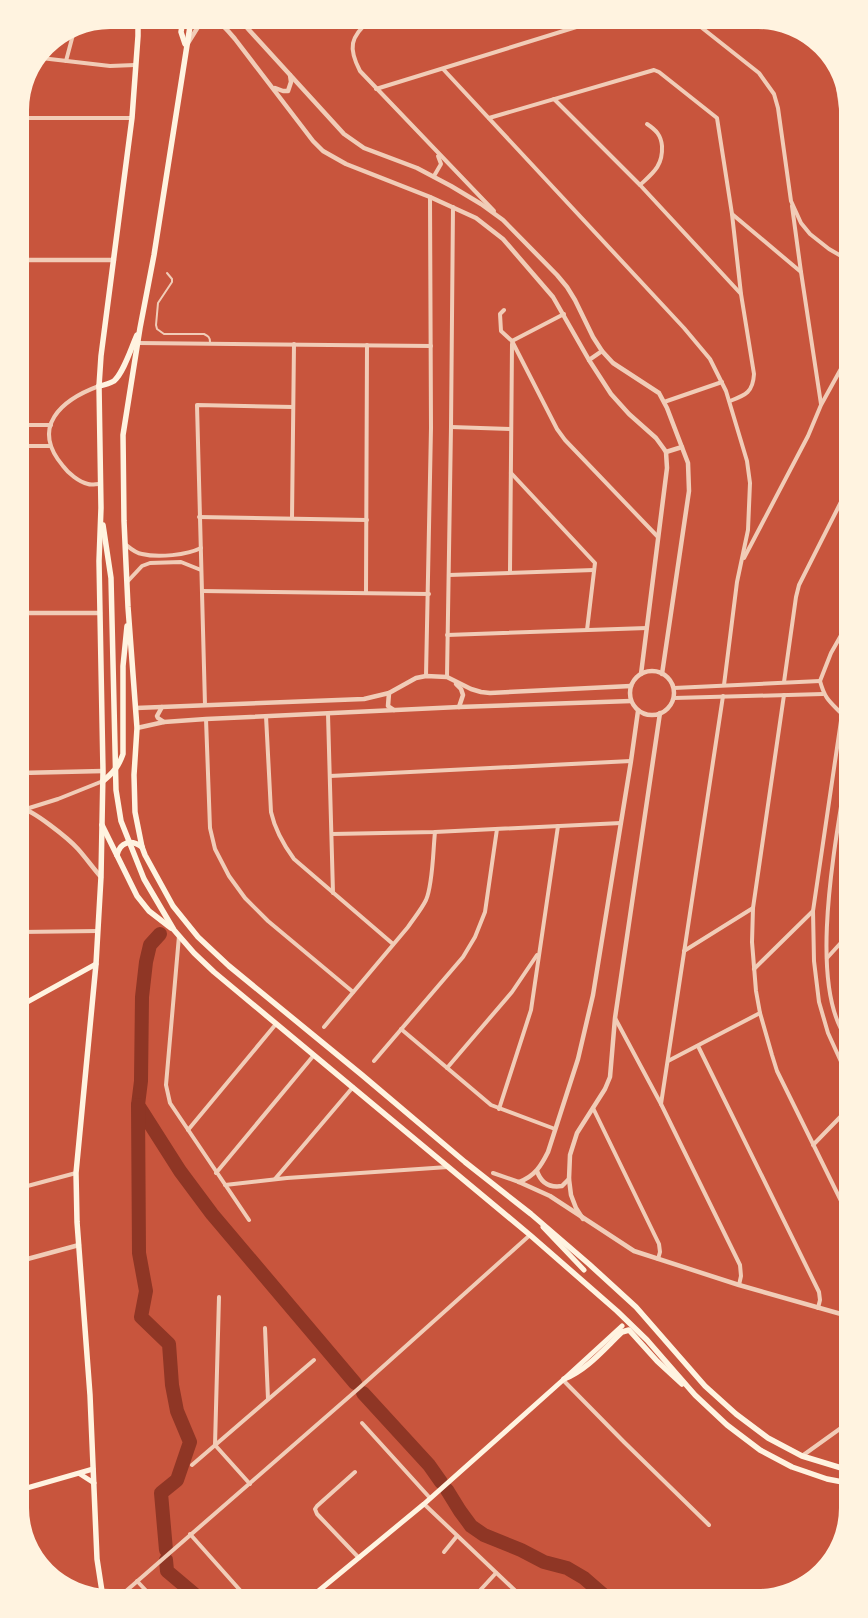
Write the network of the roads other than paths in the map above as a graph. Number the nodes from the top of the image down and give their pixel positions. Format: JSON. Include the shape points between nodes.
{"nodes":[{"id":1,"x":139,"y":29,"type":"edge"},
{"id":2,"x":182,"y":29,"type":"edge"},
{"id":3,"x":189,"y":29,"type":"edge"},
{"id":4,"x":197,"y":29,"type":"edge"},
{"id":5,"x":227,"y":29,"type":"edge"},
{"id":6,"x":248,"y":29,"type":"edge"},
{"id":7,"x":359,"y":29,"type":"edge"},
{"id":8,"x":570,"y":29,"type":"edge"},
{"id":9,"x":703,"y":29,"type":"edge"},
{"id":10,"x":72,"y":39,"type":"edge"},
{"id":11,"x":186,"y":46,"type":"junction"},
{"id":12,"x":46,"y":59,"type":"edge"},
{"id":13,"x":66,"y":61,"type":"junction"},
{"id":14,"x":135,"y":65,"type":"junction"},
{"id":15,"x":443,"y":68,"type":"junction"},
{"id":16,"x":290,"y":75,"type":"junction"},
{"id":17,"x":272,"y":86,"type":"junction"},
{"id":18,"x":376,"y":89,"type":"junction"},
{"id":19,"x":554,"y":99,"type":"junction"},
{"id":20,"x":29,"y":118,"type":"edge"},
{"id":21,"x":132,"y":118,"type":"junction"},
{"id":22,"x":489,"y":118,"type":"junction"},
{"id":23,"x":647,"y":124,"type":"dead end"},
{"id":24,"x":436,"y":152,"type":"junction"},
{"id":25,"x":434,"y":176,"type":"junction"},
{"id":26,"x":640,"y":185,"type":"junction"},
{"id":27,"x":430,"y":197,"type":"junction"},
{"id":28,"x":792,"y":201,"type":"junction"},
{"id":29,"x":452,"y":208,"type":"junction"},
{"id":30,"x":732,"y":214,"type":"junction"},
{"id":31,"x":503,"y":220,"type":"junction"},
{"id":32,"x":839,"y":255,"type":"edge"},
{"id":33,"x":29,"y":260,"type":"edge"},
{"id":34,"x":114,"y":260,"type":"junction"},
{"id":35,"x":800,"y":272,"type":"junction"},
{"id":36,"x":167,"y":273,"type":"dead end"},
{"id":37,"x":741,"y":294,"type":"junction"},
{"id":38,"x":504,"y":310,"type":"dead end"},
{"id":39,"x":564,"y":314,"type":"junction"},
{"id":40,"x":140,"y":328,"type":"junction"},
{"id":41,"x":512,"y":341,"type":"junction"},
{"id":42,"x":138,"y":343,"type":"junction"},
{"id":43,"x":210,"y":344,"type":"junction"},
{"id":44,"x":294,"y":344,"type":"junction"},
{"id":45,"x":367,"y":345,"type":"junction"},
{"id":46,"x":432,"y":346,"type":"junction"},
{"id":47,"x":602,"y":351,"type":"junction"},
{"id":48,"x":589,"y":360,"type":"junction"},
{"id":49,"x":839,"y":372,"type":"edge"},
{"id":50,"x":722,"y":382,"type":"junction"},
{"id":51,"x":99,"y":386,"type":"junction"},
{"id":52,"x":730,"y":401,"type":"junction"},
{"id":53,"x":664,"y":402,"type":"junction"},
{"id":54,"x":821,"y":405,"type":"junction"},
{"id":55,"x":293,"y":407,"type":"junction"},
{"id":56,"x":29,"y":425,"type":"edge"},
{"id":57,"x":51,"y":425,"type":"junction"},
{"id":58,"x":451,"y":427,"type":"junction"},
{"id":59,"x":511,"y":429,"type":"junction"},
{"id":60,"x":29,"y":446,"type":"edge"},
{"id":61,"x":50,"y":446,"type":"junction"},
{"id":62,"x":682,"y":447,"type":"junction"},
{"id":63,"x":666,"y":452,"type":"junction"},
{"id":64,"x":511,"y":473,"type":"junction"},
{"id":65,"x":99,"y":484,"type":"junction"},
{"id":66,"x":839,"y":505,"type":"edge"},
{"id":67,"x":101,"y":508,"type":"junction"},
{"id":68,"x":200,"y":517,"type":"junction"},
{"id":69,"x":292,"y":518,"type":"junction"},
{"id":70,"x":367,"y":520,"type":"junction"},
{"id":71,"x":658,"y":537,"type":"junction"},
{"id":72,"x":125,"y":544,"type":"junction"},
{"id":73,"x":201,"y":548,"type":"junction"},
{"id":74,"x":141,"y":554,"type":"junction"},
{"id":75,"x":742,"y":562,"type":"junction"},
{"id":76,"x":142,"y":566,"type":"junction"},
{"id":77,"x":202,"y":570,"type":"junction"},
{"id":78,"x":594,"y":570,"type":"junction"},
{"id":79,"x":510,"y":572,"type":"junction"},
{"id":80,"x":449,"y":575,"type":"junction"},
{"id":81,"x":128,"y":581,"type":"junction"},
{"id":82,"x":202,"y":591,"type":"junction"},
{"id":83,"x":366,"y":593,"type":"junction"},
{"id":84,"x":429,"y":594,"type":"junction"},
{"id":85,"x":128,"y":607,"type":"junction"},
{"id":86,"x":100,"y":612,"type":"junction"},
{"id":87,"x":29,"y":613,"type":"edge"},
{"id":88,"x":647,"y":628,"type":"junction"},
{"id":89,"x":587,"y":630,"type":"junction"},
{"id":90,"x":447,"y":635,"type":"junction"},
{"id":91,"x":839,"y":639,"type":"edge"},
{"id":92,"x":641,"y":674,"type":"junction"},
{"id":93,"x":662,"y":674,"type":"junction"},
{"id":94,"x":426,"y":676,"type":"junction"},
{"id":95,"x":447,"y":677,"type":"junction"},
{"id":96,"x":820,"y":681,"type":"junction"},
{"id":97,"x":454,"y":682,"type":"junction"},
{"id":98,"x":784,"y":682,"type":"junction"},
{"id":99,"x":724,"y":685,"type":"junction"},
{"id":100,"x":631,"y":686,"type":"junction"},
{"id":101,"x":674,"y":688,"type":"junction"},
{"id":102,"x":389,"y":693,"type":"junction"},
{"id":103,"x":823,"y":694,"type":"junction"},
{"id":104,"x":784,"y":695,"type":"junction"},
{"id":105,"x":723,"y":696,"type":"junction"},
{"id":106,"x":674,"y":698,"type":"junction"},
{"id":107,"x":631,"y":701,"type":"junction"},
{"id":108,"x":205,"y":705,"type":"junction"},
{"id":109,"x":162,"y":707,"type":"junction"},
{"id":110,"x":459,"y":707,"type":"junction"},
{"id":111,"x":136,"y":708,"type":"junction"},
{"id":112,"x":395,"y":711,"type":"junction"},
{"id":113,"x":638,"y":711,"type":"junction"},
{"id":114,"x":839,"y":711,"type":"edge"},
{"id":115,"x":660,"y":713,"type":"junction"},
{"id":116,"x":328,"y":714,"type":"junction"},
{"id":117,"x":266,"y":716,"type":"junction"},
{"id":118,"x":206,"y":719,"type":"junction"},
{"id":119,"x":164,"y":722,"type":"junction"},
{"id":120,"x":137,"y":728,"type":"junction"},
{"id":121,"x":839,"y":734,"type":"edge"},
{"id":122,"x":631,"y":761,"type":"junction"},
{"id":123,"x":103,"y":771,"type":"junction"},
{"id":124,"x":29,"y":773,"type":"edge"},
{"id":125,"x":330,"y":776,"type":"junction"},
{"id":126,"x":103,"y":781,"type":"junction"},
{"id":127,"x":29,"y":807,"type":"edge"},
{"id":128,"x":29,"y":810,"type":"edge"},
{"id":129,"x":101,"y":823,"type":"junction"},
{"id":130,"x":621,"y":823,"type":"junction"},
{"id":131,"x":558,"y":826,"type":"junction"},
{"id":132,"x":839,"y":827,"type":"edge"},
{"id":133,"x":497,"y":829,"type":"junction"},
{"id":134,"x":435,"y":832,"type":"junction"},
{"id":135,"x":332,"y":834,"type":"junction"},
{"id":136,"x":142,"y":847,"type":"junction"},
{"id":137,"x":117,"y":855,"type":"junction"},
{"id":138,"x":101,"y":877,"type":"junction"},
{"id":139,"x":334,"y":892,"type":"junction"},
{"id":140,"x":753,"y":908,"type":"junction"},
{"id":141,"x":813,"y":911,"type":"junction"},
{"id":142,"x":174,"y":930,"type":"junction"},
{"id":143,"x":98,"y":931,"type":"junction"},
{"id":144,"x":29,"y":932,"type":"edge"},
{"id":145,"x":179,"y":936,"type":"junction"},
{"id":146,"x":393,"y":944,"type":"junction"},
{"id":147,"x":839,"y":945,"type":"edge"},
{"id":148,"x":684,"y":951,"type":"junction"},
{"id":149,"x":538,"y":953,"type":"junction"},
{"id":150,"x":827,"y":958,"type":"junction"},
{"id":151,"x":96,"y":964,"type":"junction"},
{"id":152,"x":754,"y":969,"type":"junction"},
{"id":153,"x":353,"y":992,"type":"junction"},
{"id":154,"x":29,"y":1001,"type":"edge"},
{"id":155,"x":760,"y":1013,"type":"junction"},
{"id":156,"x":616,"y":1018,"type":"junction"},
{"id":157,"x":276,"y":1024,"type":"junction"},
{"id":158,"x":839,"y":1025,"type":"edge"},
{"id":159,"x":324,"y":1027,"type":"dead end"},
{"id":160,"x":401,"y":1029,"type":"junction"},
{"id":161,"x":698,"y":1046,"type":"junction"},
{"id":162,"x":314,"y":1055,"type":"junction"},
{"id":163,"x":839,"y":1056,"type":"edge"},
{"id":164,"x":374,"y":1061,"type":"dead end"},
{"id":165,"x":668,"y":1061,"type":"junction"},
{"id":166,"x":446,"y":1068,"type":"junction"},
{"id":167,"x":353,"y":1087,"type":"junction"},
{"id":168,"x":661,"y":1104,"type":"junction"},
{"id":169,"x":593,"y":1108,"type":"junction"},
{"id":170,"x":499,"y":1109,"type":"junction"},
{"id":171,"x":839,"y":1118,"type":"edge"},
{"id":172,"x":555,"y":1129,"type":"junction"},
{"id":173,"x":188,"y":1130,"type":"junction"},
{"id":174,"x":813,"y":1145,"type":"junction"},
{"id":175,"x":448,"y":1167,"type":"junction"},
{"id":176,"x":537,"y":1171,"type":"junction"},
{"id":177,"x":76,"y":1173,"type":"junction"},
{"id":178,"x":216,"y":1173,"type":"junction"},
{"id":179,"x":493,"y":1173,"type":"dead end"},
{"id":180,"x":569,"y":1179,"type":"junction"},
{"id":181,"x":275,"y":1180,"type":"junction"},
{"id":182,"x":519,"y":1182,"type":"junction"},
{"id":183,"x":225,"y":1184,"type":"junction"},
{"id":184,"x":29,"y":1186,"type":"edge"},
{"id":185,"x":839,"y":1197,"type":"edge"},
{"id":186,"x":530,"y":1214,"type":"junction"},
{"id":187,"x":583,"y":1219,"type":"junction"},
{"id":188,"x":249,"y":1220,"type":"dead end"},
{"id":189,"x":530,"y":1235,"type":"junction"},
{"id":190,"x":78,"y":1245,"type":"junction"},
{"id":191,"x":29,"y":1259,"type":"edge"},
{"id":192,"x":658,"y":1260,"type":"junction"},
{"id":193,"x":584,"y":1270,"type":"dead end"},
{"id":194,"x":739,"y":1285,"type":"junction"},
{"id":195,"x":219,"y":1297,"type":"dead end"},
{"id":196,"x":818,"y":1308,"type":"junction"},
{"id":197,"x":839,"y":1314,"type":"edge"},
{"id":198,"x":622,"y":1326,"type":"dead end"},
{"id":199,"x":265,"y":1328,"type":"dead end"},
{"id":200,"x":314,"y":1360,"type":"dead end"},
{"id":201,"x":564,"y":1380,"type":"junction"},
{"id":202,"x":695,"y":1395,"type":"junction"},
{"id":203,"x":268,"y":1400,"type":"junction"},
{"id":204,"x":362,"y":1423,"type":"dead end"},
{"id":205,"x":839,"y":1429,"type":"edge"},
{"id":206,"x":215,"y":1445,"type":"junction"},
{"id":207,"x":802,"y":1456,"type":"junction"},
{"id":208,"x":192,"y":1464,"type":"dead end"},
{"id":209,"x":839,"y":1467,"type":"edge"},
{"id":210,"x":93,"y":1469,"type":"junction"},
{"id":211,"x":355,"y":1472,"type":"dead end"},
{"id":212,"x":80,"y":1474,"type":"junction"},
{"id":213,"x":839,"y":1482,"type":"edge"},
{"id":214,"x":94,"y":1483,"type":"junction"},
{"id":215,"x":250,"y":1484,"type":"junction"},
{"id":216,"x":29,"y":1488,"type":"edge"},
{"id":217,"x":430,"y":1498,"type":"junction"},
{"id":218,"x":424,"y":1504,"type":"junction"},
{"id":219,"x":709,"y":1525,"type":"dead end"},
{"id":220,"x":190,"y":1534,"type":"junction"},
{"id":221,"x":457,"y":1536,"type":"junction"},
{"id":222,"x":444,"y":1552,"type":"dead end"},
{"id":223,"x":359,"y":1558,"type":"junction"},
{"id":224,"x":496,"y":1573,"type":"junction"},
{"id":225,"x":137,"y":1581,"type":"junction"},
{"id":226,"x":102,"y":1589,"type":"edge"},
{"id":227,"x":128,"y":1589,"type":"edge"},
{"id":228,"x":145,"y":1589,"type":"edge"},
{"id":229,"x":239,"y":1589,"type":"edge"},
{"id":230,"x":321,"y":1589,"type":"edge"},
{"id":231,"x":481,"y":1589,"type":"edge"},
{"id":232,"x":513,"y":1589,"type":"edge"}],
"edges":[{"from":1,"to":14,"type":"main road"},
{"from":2,"to":11,"type":"main road"},
{"from":3,"to":11,"type":"main road"},
{"from":4,"to":11,"type":"street"},
{"from":5,"to":17,"type":"street"},
{"from":6,"to":16,"type":"street"},
{"from":7,"to":18,"type":"street","via":[[354,38],[354,60]]},
{"from":8,"to":15,"type":"street"},
{"from":9,"to":28,"type":"street","via":[[759,73],[774,94]]},
{"from":10,"to":13,"type":"street"},
{"from":11,"to":40,"type":"main road"},
{"from":12,"to":13,"type":"street"},
{"from":13,"to":14,"type":"street"},
{"from":14,"to":21,"type":"main road"},
{"from":15,"to":18,"type":"street"},
{"from":15,"to":22,"type":"street"},
{"from":16,"to":17,"type":"street","via":[[288,90]]},
{"from":16,"to":25,"type":"street","via":[[353,141]]},
{"from":17,"to":27,"type":"street","via":[[324,151],[346,164]]},
{"from":18,"to":24,"type":"street"},
{"from":19,"to":22,"type":"street"},
{"from":19,"to":26,"type":"street"},
{"from":19,"to":30,"type":"street","via":[[649,70],[659,72],[717,118]]},
{"from":20,"to":21,"type":"street"},
{"from":21,"to":34,"type":"main road"},
{"from":22,"to":50,"type":"street","via":[[702,348]]},
{"from":23,"to":26,"type":"street","via":[[658,133],[662,156],[658,167]]},
{"from":24,"to":25,"type":"street","via":[[441,164]]},
{"from":24,"to":31,"type":"street"},
{"from":25,"to":31,"type":"street"},
{"from":26,"to":37,"type":"street"},
{"from":27,"to":29,"type":"street"},
{"from":27,"to":46,"type":"street"},
{"from":28,"to":32,"type":"street","via":[[810,234]]},
{"from":28,"to":35,"type":"street"},
{"from":29,"to":39,"type":"street","via":[[476,218],[502,239],[554,297]]},
{"from":29,"to":58,"type":"street"},
{"from":30,"to":35,"type":"street"},
{"from":30,"to":37,"type":"street"},
{"from":31,"to":47,"type":"street","via":[[567,287]]},
{"from":33,"to":34,"type":"street"},
{"from":34,"to":51,"type":"main road"},
{"from":35,"to":54,"type":"street"},
{"from":36,"to":43,"type":"lane","via":[[172,282],[158,303],[157,330],[164,334],[204,334],[210,339]]},
{"from":37,"to":52,"type":"street","via":[[754,382],[744,396]]},
{"from":38,"to":41,"type":"street","via":[[500,314],[501,331]]},
{"from":39,"to":41,"type":"street"},
{"from":39,"to":48,"type":"street"},
{"from":40,"to":42,"type":"main road"},
{"from":40,"to":51,"type":"main road","via":[[115,380]]},
{"from":41,"to":59,"type":"street"},
{"from":41,"to":71,"type":"street","via":[[565,440]]},
{"from":42,"to":43,"type":"street"},
{"from":42,"to":72,"type":"main road","via":[[123,436]]},
{"from":43,"to":44,"type":"street"},
{"from":44,"to":45,"type":"street"},
{"from":44,"to":55,"type":"street"},
{"from":45,"to":46,"type":"street"},
{"from":45,"to":70,"type":"street"},
{"from":46,"to":84,"type":"street"},
{"from":47,"to":48,"type":"street"},
{"from":47,"to":53,"type":"street","via":[[659,393]]},
{"from":48,"to":63,"type":"street","via":[[615,400],[656,438]]},
{"from":49,"to":54,"type":"street"},
{"from":50,"to":52,"type":"street"},
{"from":50,"to":53,"type":"street"},
{"from":51,"to":57,"type":"street","via":[[66,403]]},
{"from":51,"to":65,"type":"main road"},
{"from":52,"to":75,"type":"street","via":[[750,483],[748,530]]},
{"from":53,"to":62,"type":"street"},
{"from":54,"to":75,"type":"street"},
{"from":55,"to":68,"type":"street","via":[[197,405]]},
{"from":55,"to":69,"type":"street"},
{"from":56,"to":57,"type":"street"},
{"from":57,"to":61,"type":"street","via":[[48,435]]},
{"from":58,"to":59,"type":"street"},
{"from":58,"to":80,"type":"street"},
{"from":59,"to":64,"type":"street"},
{"from":60,"to":61,"type":"street"},
{"from":61,"to":65,"type":"street","via":[[56,458],[72,474],[88,484]]},
{"from":62,"to":63,"type":"street"},
{"from":62,"to":93,"type":"street","via":[[688,464],[689,491]]},
{"from":63,"to":71,"type":"street"},
{"from":64,"to":78,"type":"street","via":[[595,563]]},
{"from":64,"to":79,"type":"street"},
{"from":65,"to":67,"type":"main road"},
{"from":66,"to":98,"type":"street","via":[[799,585]]},
{"from":67,"to":86,"type":"main road"},
{"from":67,"to":142,"type":"main road","via":[[111,578],[116,790],[121,821],[144,879]]},
{"from":68,"to":69,"type":"street"},
{"from":68,"to":73,"type":"street"},
{"from":69,"to":70,"type":"street"},
{"from":70,"to":83,"type":"street"},
{"from":71,"to":88,"type":"street"},
{"from":72,"to":74,"type":"street"},
{"from":72,"to":81,"type":"main road"},
{"from":73,"to":74,"type":"street","via":[[182,554]]},
{"from":73,"to":77,"type":"street"},
{"from":74,"to":76,"type":"street"},
{"from":75,"to":99,"type":"street"},
{"from":76,"to":77,"type":"street","via":[[181,562]]},
{"from":76,"to":81,"type":"street"},
{"from":77,"to":82,"type":"street"},
{"from":78,"to":79,"type":"street"},
{"from":78,"to":89,"type":"street"},
{"from":79,"to":80,"type":"street"},
{"from":80,"to":90,"type":"street"},
{"from":81,"to":85,"type":"main road"},
{"from":82,"to":83,"type":"street"},
{"from":82,"to":108,"type":"street"},
{"from":83,"to":84,"type":"street"},
{"from":84,"to":94,"type":"street"},
{"from":85,"to":111,"type":"main road"},
{"from":85,"to":126,"type":"main road","via":[[123,666],[123,754],[114,772]]},
{"from":86,"to":87,"type":"street"},
{"from":86,"to":123,"type":"main road"},
{"from":88,"to":89,"type":"street"},
{"from":88,"to":92,"type":"street"},
{"from":89,"to":90,"type":"street"},
{"from":90,"to":95,"type":"street"},
{"from":91,"to":96,"type":"street"},
{"from":92,"to":93,"type":"street","via":[[655,671]]},
{"from":92,"to":100,"type":"street"},
{"from":93,"to":101,"type":"street"},
{"from":94,"to":95,"type":"street"},
{"from":94,"to":102,"type":"street"},
{"from":95,"to":97,"type":"street"},
{"from":96,"to":98,"type":"street"},
{"from":96,"to":103,"type":"street"},
{"from":97,"to":100,"type":"street","via":[[490,693]]},
{"from":97,"to":110,"type":"street","via":[[463,695]]},
{"from":98,"to":99,"type":"street"},
{"from":99,"to":101,"type":"street"},
{"from":100,"to":107,"type":"street"},
{"from":101,"to":106,"type":"street"},
{"from":102,"to":108,"type":"street","via":[[364,699]]},
{"from":102,"to":112,"type":"street","via":[[388,706]]},
{"from":103,"to":104,"type":"street"},
{"from":103,"to":114,"type":"street"},
{"from":104,"to":105,"type":"street"},
{"from":104,"to":140,"type":"street"},
{"from":105,"to":106,"type":"street"},
{"from":105,"to":148,"type":"street"},
{"from":106,"to":115,"type":"street","via":[[667,710]]},
{"from":107,"to":110,"type":"street"},
{"from":107,"to":113,"type":"street"},
{"from":108,"to":109,"type":"street"},
{"from":109,"to":111,"type":"street"},
{"from":109,"to":119,"type":"street","via":[[157,716]]},
{"from":110,"to":112,"type":"street"},
{"from":111,"to":120,"type":"main road"},
{"from":112,"to":116,"type":"street"},
{"from":113,"to":115,"type":"street","via":[[654,716]]},
{"from":113,"to":122,"type":"street"},
{"from":115,"to":156,"type":"street"},
{"from":116,"to":117,"type":"street"},
{"from":116,"to":125,"type":"street"},
{"from":117,"to":118,"type":"street"},
{"from":117,"to":139,"type":"street","via":[[274,827],[294,859]]},
{"from":118,"to":119,"type":"street"},
{"from":118,"to":153,"type":"street","via":[[210,828],[215,849],[229,876],[268,921]]},
{"from":119,"to":120,"type":"street"},
{"from":120,"to":136,"type":"main road","via":[[135,812]]},
{"from":121,"to":141,"type":"street"},
{"from":122,"to":125,"type":"street"},
{"from":122,"to":130,"type":"street"},
{"from":123,"to":124,"type":"street"},
{"from":123,"to":126,"type":"main road"},
{"from":125,"to":135,"type":"street"},
{"from":126,"to":127,"type":"street"},
{"from":126,"to":129,"type":"main road"},
{"from":128,"to":138,"type":"street","via":[[77,847]]},
{"from":129,"to":137,"type":"main road"},
{"from":129,"to":138,"type":"main road"},
{"from":130,"to":131,"type":"street"},
{"from":130,"to":172,"type":"street","via":[[594,995],[578,1059]]},
{"from":131,"to":133,"type":"street"},
{"from":131,"to":149,"type":"street"},
{"from":132,"to":150,"type":"street","via":[[827,910]]},
{"from":133,"to":134,"type":"street"},
{"from":133,"to":160,"type":"street","via":[[485,912],[475,937]]},
{"from":134,"to":135,"type":"street"},
{"from":134,"to":146,"type":"street","via":[[426,898]]},
{"from":135,"to":139,"type":"street"},
{"from":136,"to":137,"type":"main road","via":[[129,842],[120,847]]},
{"from":136,"to":186,"type":"main road","via":[[173,906],[198,937]]},
{"from":137,"to":142,"type":"main road","via":[[143,903]]},
{"from":138,"to":143,"type":"main road"},
{"from":139,"to":146,"type":"street"},
{"from":140,"to":148,"type":"street"},
{"from":140,"to":152,"type":"street"},
{"from":141,"to":152,"type":"street"},
{"from":141,"to":163,"type":"street","via":[[819,1002]]},
{"from":142,"to":145,"type":"main road"},
{"from":143,"to":144,"type":"street"},
{"from":143,"to":151,"type":"main road"},
{"from":145,"to":157,"type":"main road","via":[[214,972]]},
{"from":145,"to":173,"type":"street","via":[[166,1085],[170,1103]]},
{"from":146,"to":153,"type":"street"},
{"from":147,"to":150,"type":"street"},
{"from":148,"to":165,"type":"street"},
{"from":149,"to":166,"type":"street","via":[[502,1004]]},
{"from":149,"to":170,"type":"street","via":[[531,1010]]},
{"from":150,"to":158,"type":"street","via":[[829,985]]},
{"from":151,"to":154,"type":"main road"},
{"from":151,"to":177,"type":"main road"},
{"from":152,"to":155,"type":"street"},
{"from":153,"to":159,"type":"street"},
{"from":155,"to":161,"type":"street"},
{"from":155,"to":174,"type":"street","via":[[777,1071]]},
{"from":156,"to":168,"type":"street"},
{"from":156,"to":169,"type":"street","via":[[610,1077]]},
{"from":157,"to":162,"type":"main road"},
{"from":157,"to":173,"type":"street"},
{"from":160,"to":164,"type":"street"},
{"from":160,"to":166,"type":"street"},
{"from":161,"to":165,"type":"street"},
{"from":161,"to":196,"type":"street","via":[[819,1292]]},
{"from":162,"to":167,"type":"main road"},
{"from":162,"to":178,"type":"street"},
{"from":165,"to":168,"type":"street"},
{"from":166,"to":170,"type":"street"},
{"from":167,"to":175,"type":"main road"},
{"from":167,"to":181,"type":"street"},
{"from":168,"to":194,"type":"street","via":[[740,1265]]},
{"from":169,"to":180,"type":"street","via":[[575,1138]]},
{"from":169,"to":192,"type":"street","via":[[659,1244]]},
{"from":170,"to":172,"type":"street"},
{"from":171,"to":174,"type":"street"},
{"from":172,"to":176,"type":"street","via":[[548,1152]]},
{"from":173,"to":178,"type":"street"},
{"from":174,"to":185,"type":"street"},
{"from":175,"to":181,"type":"street"},
{"from":175,"to":189,"type":"main road"},
{"from":176,"to":180,"type":"street","via":[[549,1186],[562,1186]]},
{"from":176,"to":182,"type":"street"},
{"from":177,"to":184,"type":"street"},
{"from":177,"to":190,"type":"main road"},
{"from":178,"to":183,"type":"street"},
{"from":179,"to":182,"type":"street"},
{"from":180,"to":187,"type":"street","via":[[571,1195]]},
{"from":181,"to":183,"type":"street"},
{"from":182,"to":187,"type":"street","via":[[550,1196]]},
{"from":183,"to":188,"type":"street"},
{"from":186,"to":193,"type":"main road"},
{"from":186,"to":207,"type":"main road","via":[[630,1301],[705,1386],[736,1414],[768,1438]]},
{"from":187,"to":192,"type":"street","via":[[623,1246]]},
{"from":189,"to":202,"type":"main road","via":[[647,1340]]},
{"from":189,"to":215,"type":"street"},
{"from":190,"to":191,"type":"street"},
{"from":190,"to":210,"type":"main road"},
{"from":192,"to":194,"type":"street"},
{"from":194,"to":196,"type":"street"},
{"from":195,"to":206,"type":"street"},
{"from":196,"to":197,"type":"street"},
{"from":198,"to":201,"type":"main road"},
{"from":199,"to":203,"type":"street"},
{"from":200,"to":203,"type":"street"},
{"from":201,"to":202,"type":"main road","via":[[583,1369],[622,1332],[629,1330],[656,1361]]},
{"from":201,"to":217,"type":"main road"},
{"from":201,"to":219,"type":"street"},
{"from":202,"to":213,"type":"main road","via":[[760,1450],[792,1467]]},
{"from":203,"to":206,"type":"street"},
{"from":204,"to":217,"type":"street"},
{"from":205,"to":207,"type":"street"},
{"from":206,"to":208,"type":"street"},
{"from":206,"to":215,"type":"street"},
{"from":207,"to":209,"type":"main road"},
{"from":210,"to":212,"type":"main road"},
{"from":210,"to":214,"type":"main road"},
{"from":211,"to":223,"type":"street","via":[[316,1509],[317,1514]]},
{"from":212,"to":214,"type":"main road"},
{"from":212,"to":216,"type":"main road"},
{"from":214,"to":226,"type":"main road","via":[[97,1559]]},
{"from":215,"to":220,"type":"street"},
{"from":217,"to":218,"type":"main road"},
{"from":218,"to":221,"type":"street"},
{"from":218,"to":223,"type":"main road"},
{"from":220,"to":225,"type":"street"},
{"from":220,"to":229,"type":"street"},
{"from":221,"to":222,"type":"street"},
{"from":221,"to":224,"type":"street"},
{"from":223,"to":230,"type":"main road"},
{"from":224,"to":231,"type":"street"},
{"from":224,"to":232,"type":"street"},
{"from":225,"to":227,"type":"street"},
{"from":225,"to":228,"type":"street"}]}
